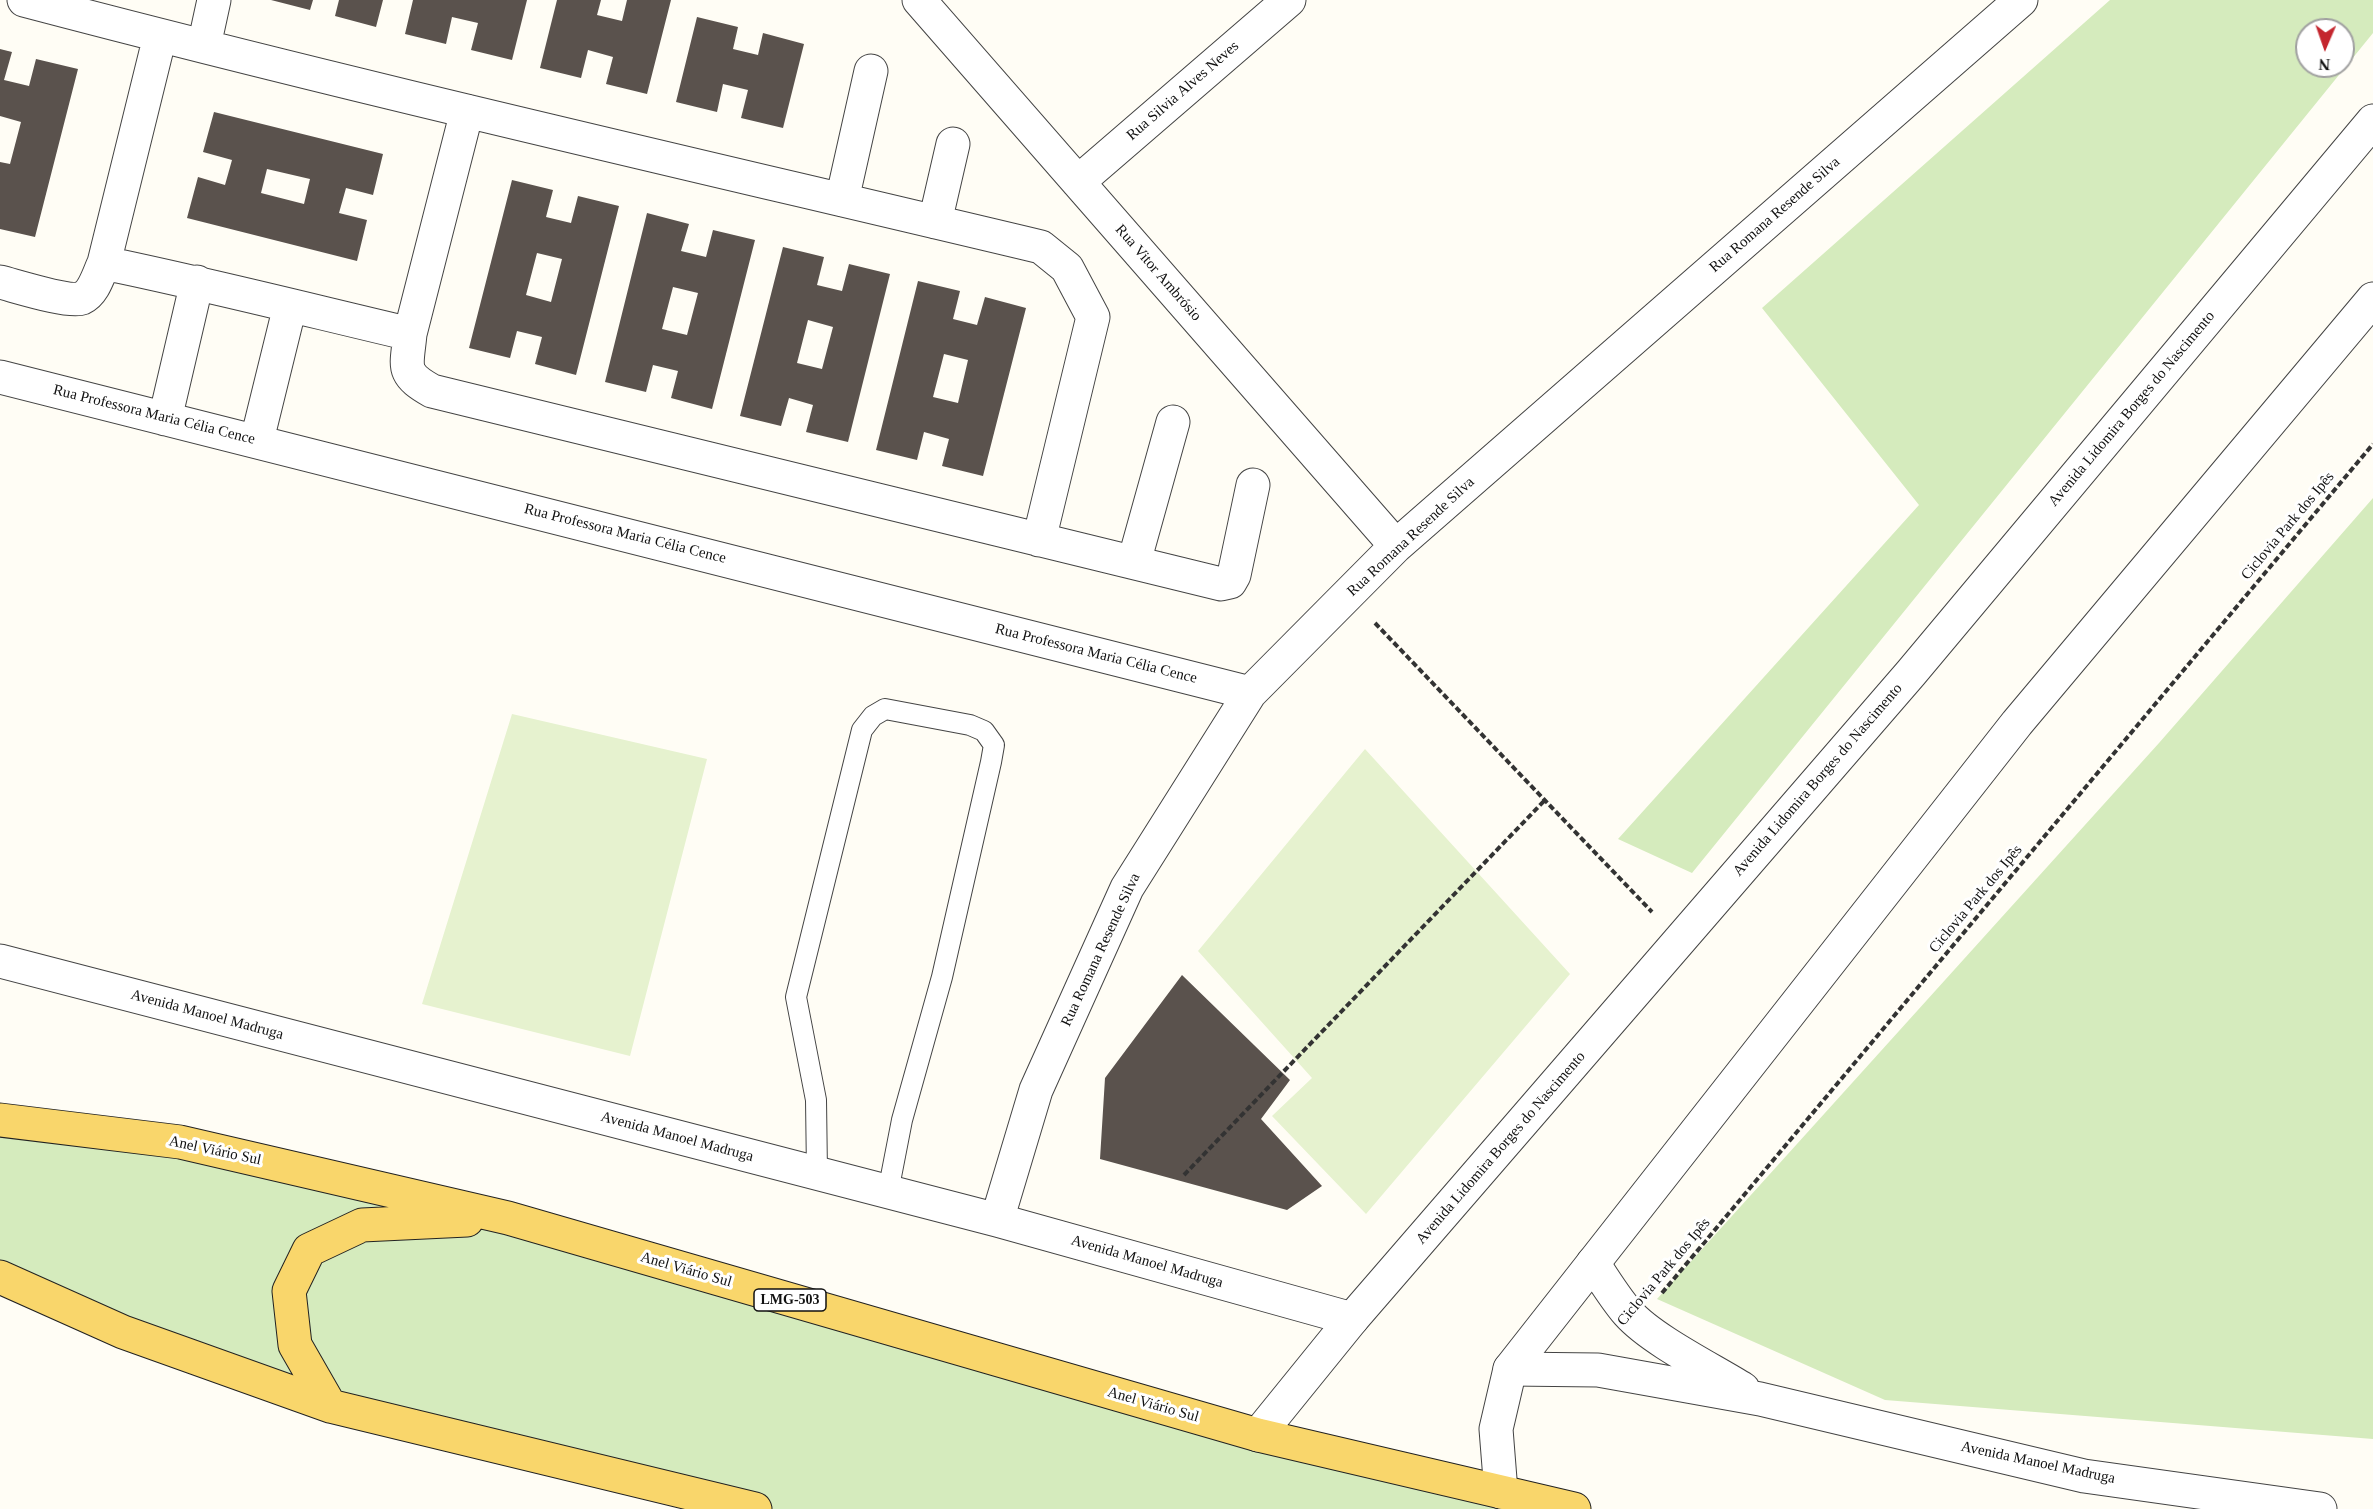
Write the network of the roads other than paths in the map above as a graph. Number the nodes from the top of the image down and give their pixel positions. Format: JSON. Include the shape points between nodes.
{"nodes":[{"id":1,"x":24,"y":0,"type":"edge"},
{"id":2,"x":214,"y":0,"type":"edge"},
{"id":3,"x":919,"y":0,"type":"edge"},
{"id":4,"x":1288,"y":0,"type":"edge"},
{"id":5,"x":2021,"y":0,"type":"edge"},
{"id":6,"x":160,"y":36,"type":"junction"},
{"id":7,"x":204,"y":46,"type":"junction"},
{"id":8,"x":871,"y":71,"type":"dead end"},
{"id":9,"x":467,"y":111,"type":"junction"},
{"id":10,"x":2373,"y":121,"type":"edge"},
{"id":11,"x":952,"y":144,"type":"dead end"},
{"id":12,"x":1078,"y":182,"type":"junction"},
{"id":13,"x":842,"y":200,"type":"junction"},
{"id":14,"x":936,"y":222,"type":"junction"},
{"id":15,"x":104,"y":263,"type":"junction"},
{"id":16,"x":0,"y":282,"type":"edge"},
{"id":17,"x":197,"y":282,"type":"junction"},
{"id":18,"x":2373,"y":299,"type":"edge"},
{"id":19,"x":290,"y":306,"type":"junction"},
{"id":20,"x":410,"y":334,"type":"junction"},
{"id":21,"x":0,"y":377,"type":"edge"},
{"id":22,"x":165,"y":418,"type":"junction"},
{"id":23,"x":1173,"y":422,"type":"dead end"},
{"id":24,"x":257,"y":440,"type":"junction"},
{"id":25,"x":1253,"y":485,"type":"dead end"},
{"id":26,"x":1039,"y":540,"type":"junction"},
{"id":27,"x":1396,"y":546,"type":"junction"},
{"id":28,"x":1134,"y":562,"type":"junction"},
{"id":29,"x":1250,"y":693,"type":"junction"},
{"id":30,"x":0,"y":961,"type":"edge"},
{"id":31,"x":0,"y":1120,"type":"edge"},
{"id":32,"x":817,"y":1173,"type":"junction"},
{"id":33,"x":888,"y":1192,"type":"junction"},
{"id":34,"x":508,"y":1218,"type":"junction"},
{"id":35,"x":997,"y":1221,"type":"junction"},
{"id":36,"x":1593,"y":1263,"type":"junction"},
{"id":37,"x":0,"y":1277,"type":"edge"},
{"id":38,"x":1352,"y":1319,"type":"junction"},
{"id":39,"x":1510,"y":1369,"type":"junction"},
{"id":40,"x":1760,"y":1399,"type":"junction"},
{"id":41,"x":330,"y":1406,"type":"junction"},
{"id":42,"x":1258,"y":1435,"type":"junction"},
{"id":43,"x":1501,"y":1492,"type":"junction"},
{"id":44,"x":755,"y":1509,"type":"edge"},
{"id":45,"x":1574,"y":1509,"type":"edge"},
{"id":46,"x":2320,"y":1509,"type":"edge"}],
"edges":[{"from":1,"to":6,"type":"street"},
{"from":2,"to":7,"type":"street"},
{"from":3,"to":12,"type":"street","name":"Rua Vitor Ambrósio"},
{"from":4,"to":12,"type":"street","name":"Rua Silvia Alves Neves"},
{"from":5,"to":27,"type":"street","name":"Rua Romana Resende Silva"},
{"from":6,"to":7,"type":"street"},
{"from":6,"to":15,"type":"street"},
{"from":7,"to":9,"type":"street"},
{"from":8,"to":13,"type":"street"},
{"from":9,"to":13,"type":"street"},
{"from":9,"to":20,"type":"street"},
{"from":10,"to":38,"type":"street","name":"Avenida Lidomira Borges do Nascimento","via":[[1911,673]]},
{"from":11,"to":14,"type":"street"},
{"from":12,"to":27,"type":"street","name":"Rua Vitor Ambrósio"},
{"from":13,"to":14,"type":"street"},
{"from":14,"to":26,"type":"street","via":[[1041,248],[1067,268],[1093,317]]},
{"from":15,"to":16,"type":"street","via":[[92,289],[83,298],[71,299]]},
{"from":15,"to":17,"type":"street"},
{"from":17,"to":19,"type":"street"},
{"from":17,"to":22,"type":"street"},
{"from":18,"to":36,"type":"street","via":[[2017,723]]},
{"from":19,"to":20,"type":"street"},
{"from":19,"to":24,"type":"street"},
{"from":20,"to":26,"type":"street","via":[[407,365],[412,380],[432,391]]},
{"from":21,"to":22,"type":"street","name":"Rua Professora Maria Célia Cence"},
{"from":22,"to":24,"type":"street","name":"Rua Professora Maria Célia Cence"},
{"from":23,"to":28,"type":"street"},
{"from":24,"to":29,"type":"street","name":"Rua Professora Maria Célia Cence"},
{"from":25,"to":28,"type":"street","via":[[1230,582],[1221,584]]},
{"from":26,"to":28,"type":"street"},
{"from":27,"to":29,"type":"street","name":"Rua Romana Resende Silva"},
{"from":29,"to":35,"type":"street","name":"Rua Romana Resende Silva","via":[[1127,888],[1036,1090]]},
{"from":30,"to":32,"type":"street","name":"Avenida Manoel Madruga"},
{"from":31,"to":34,"type":"main road","name":"Anel Viário Sul","number":"LMG-503","via":[[180,1142]]},
{"from":32,"to":33,"type":"street","name":"Avenida Manoel Madruga"},
{"from":32,"to":33,"type":"lane","via":[[816,1101],[796,997],[862,730],[885,709],[970,726],[984,731],[994,745],[992,762],[942,977],[902,1120]]},
{"from":33,"to":35,"type":"street","name":"Avenida Manoel Madruga"},
{"from":34,"to":41,"type":"main road","via":[[362,1226],[309,1250],[289,1291],[295,1345]]},
{"from":34,"to":42,"type":"main road","name":"Anel Viário Sul","number":"LMG-503"},
{"from":35,"to":38,"type":"street","name":"Avenida Manoel Madruga"},
{"from":36,"to":39,"type":"street"},
{"from":36,"to":40,"type":"street","name":"Avenida Manoel Madruga","via":[[1638,1322]]},
{"from":37,"to":41,"type":"main road","via":[[123,1332]]},
{"from":38,"to":42,"type":"street","name":"Avenida Lidomira Borges do Nascimento"},
{"from":39,"to":40,"type":"street","name":"Avenida Manoel Madruga","via":[[1598,1370]]},
{"from":39,"to":43,"type":"street","via":[[1496,1429]]},
{"from":40,"to":46,"type":"street","name":"Avenida Manoel Madruga","via":[[2084,1476]]},
{"from":41,"to":44,"type":"main road"},
{"from":42,"to":43,"type":"main road","name":"Anel Viário Sul","number":"LMG-503"},
{"from":43,"to":45,"type":"main road","name":"Anel Viário Sul","number":"LMG-503"}]}
